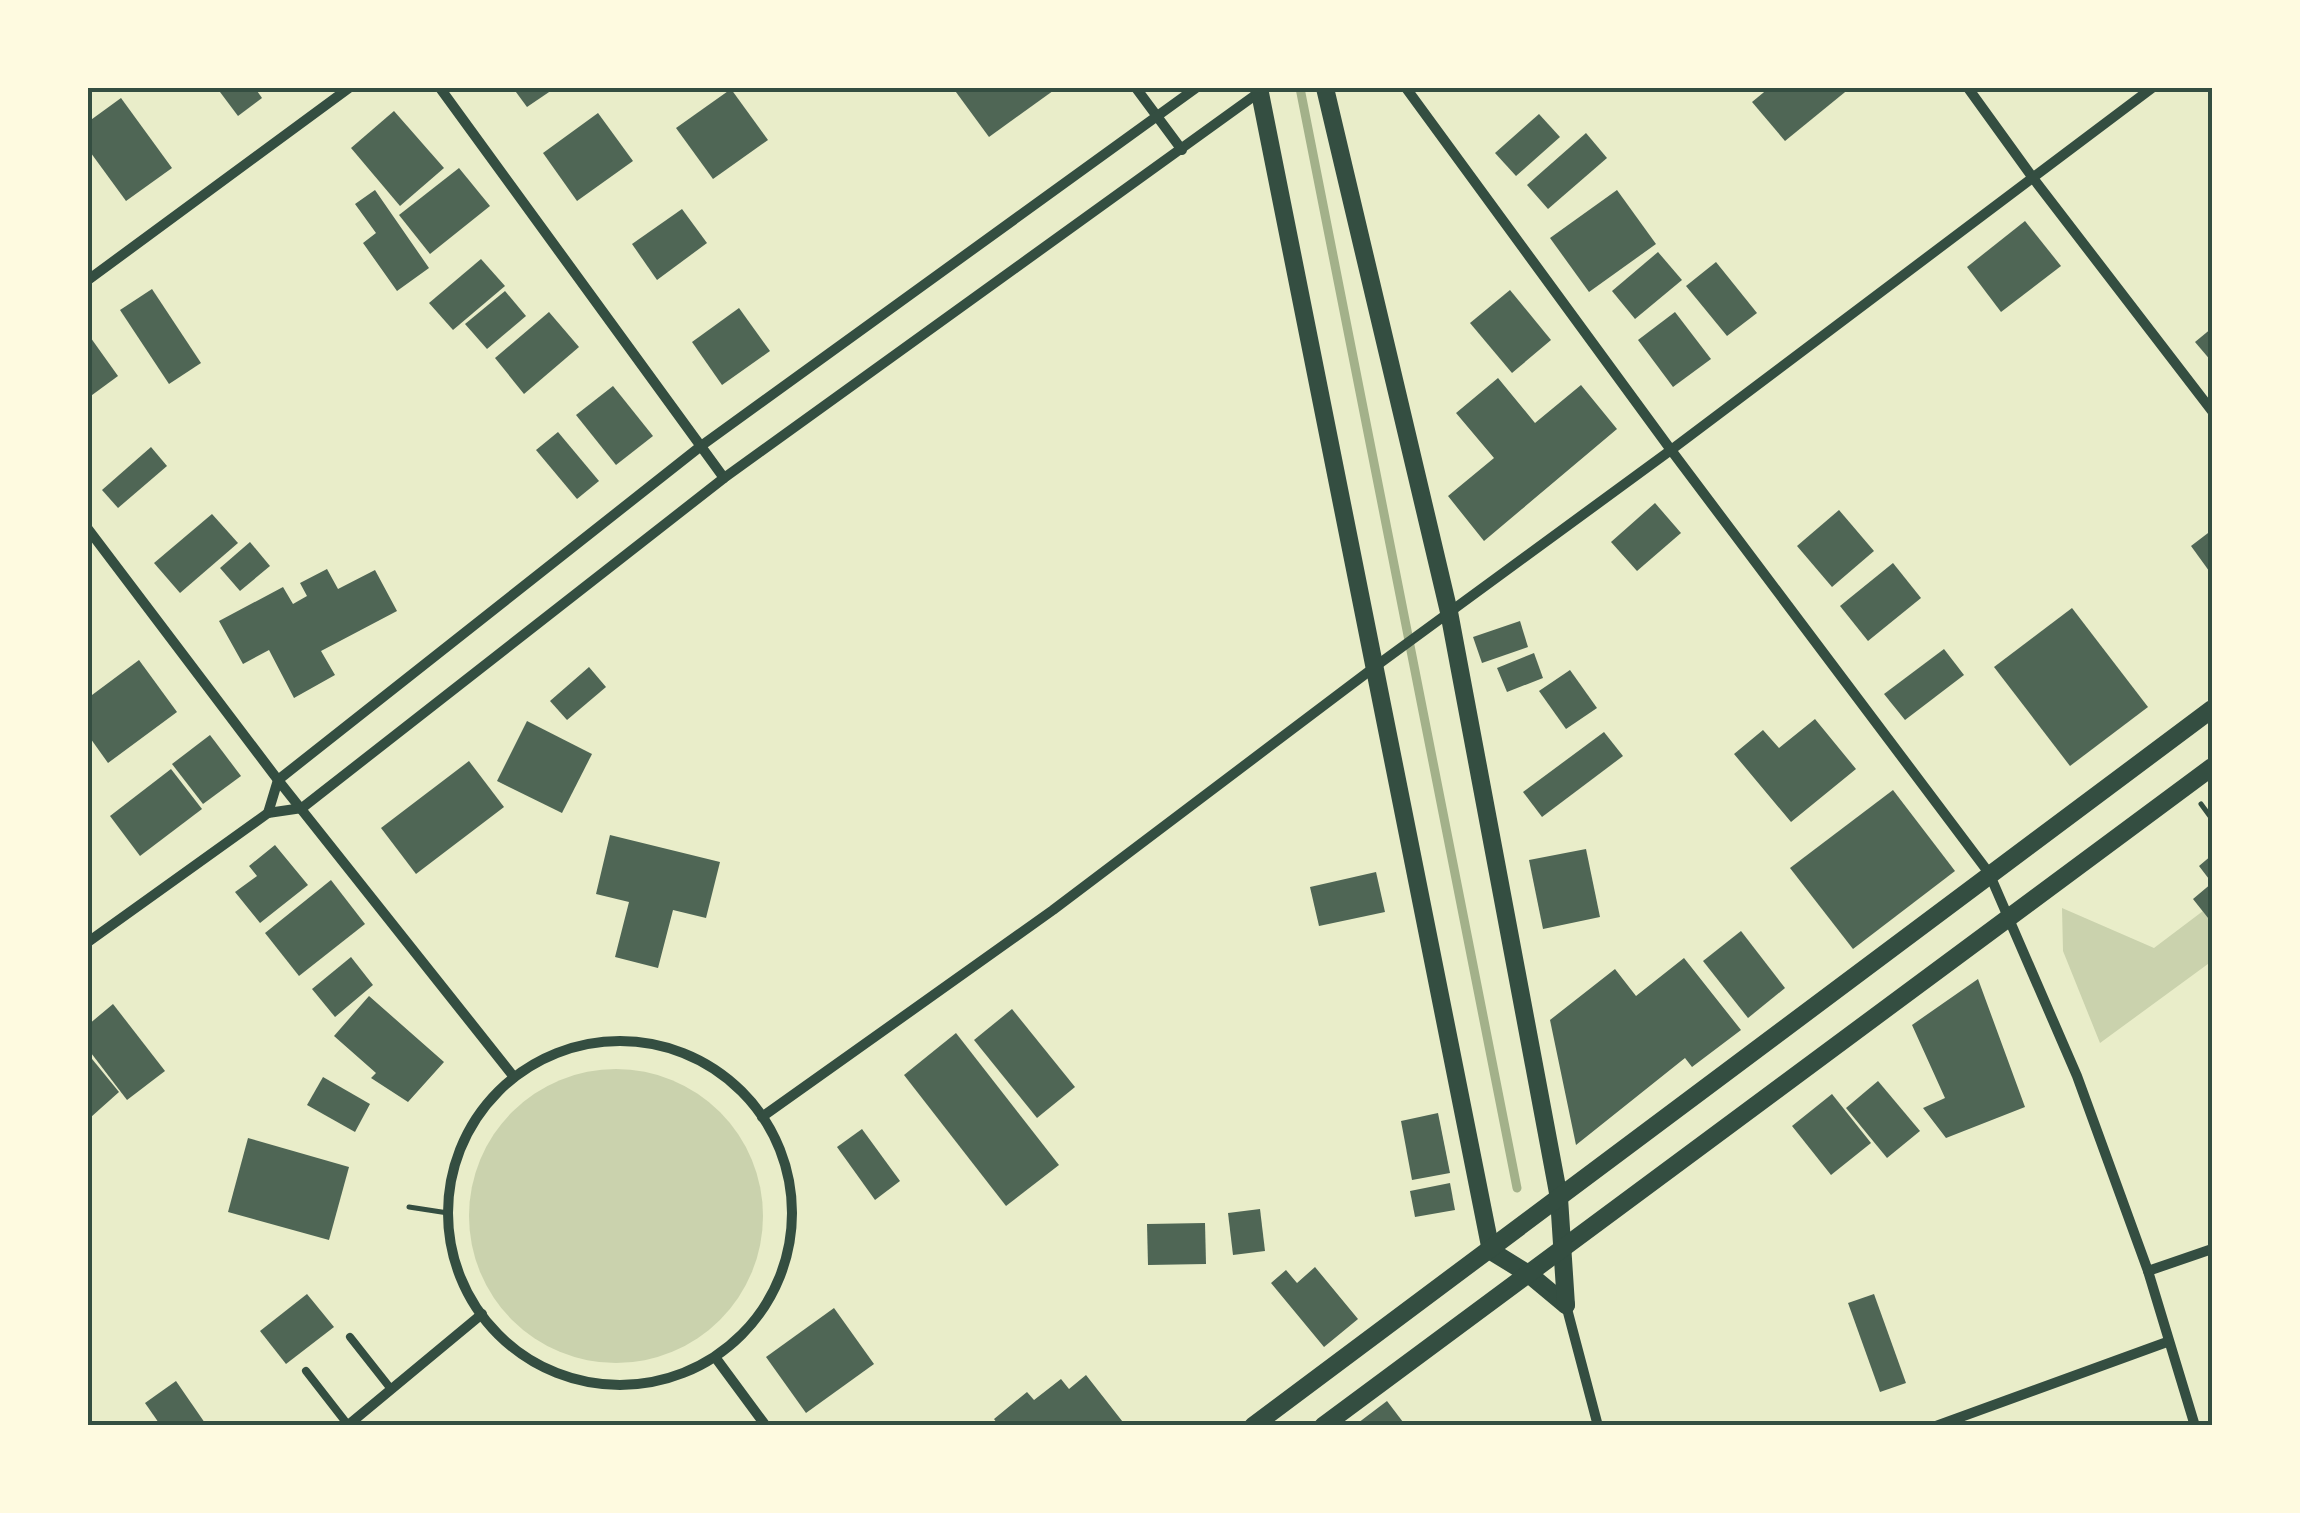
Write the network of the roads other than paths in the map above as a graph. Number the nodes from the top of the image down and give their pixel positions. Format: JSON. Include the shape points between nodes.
{"nodes":[{"id":1,"x":349,"y":88,"type":"edge"},
{"id":2,"x":440,"y":88,"type":"edge"},
{"id":3,"x":1136,"y":88,"type":"edge"},
{"id":4,"x":1196,"y":88,"type":"edge"},
{"id":5,"x":1325,"y":88,"type":"edge"},
{"id":6,"x":1406,"y":88,"type":"edge"},
{"id":7,"x":1968,"y":88,"type":"edge"},
{"id":8,"x":2152,"y":88,"type":"edge"},
{"id":9,"x":1262,"y":89,"type":"edge"},
{"id":10,"x":1158,"y":117,"type":"junction"},
{"id":11,"x":1182,"y":150,"type":"junction"},
{"id":12,"x":2033,"y":178,"type":"junction"},
{"id":13,"x":88,"y":280,"type":"edge"},
{"id":14,"x":2212,"y":411,"type":"edge"},
{"id":15,"x":701,"y":446,"type":"junction"},
{"id":16,"x":1671,"y":450,"type":"junction"},
{"id":17,"x":724,"y":478,"type":"junction"},
{"id":18,"x":88,"y":529,"type":"edge"},
{"id":19,"x":1449,"y":612,"type":"junction"},
{"id":20,"x":1376,"y":666,"type":"junction"},
{"id":21,"x":2212,"y":708,"type":"edge"},
{"id":22,"x":2212,"y":766,"type":"edge"},
{"id":23,"x":278,"y":780,"type":"junction"},
{"id":24,"x":302,"y":808,"type":"junction"},
{"id":25,"x":268,"y":813,"type":"junction"},
{"id":26,"x":1989,"y":873,"type":"junction"},
{"id":27,"x":2010,"y":918,"type":"junction"},
{"id":28,"x":88,"y":942,"type":"edge"},
{"id":29,"x":514,"y":1077,"type":"junction"},
{"id":30,"x":762,"y":1117,"type":"junction"},
{"id":31,"x":1560,"y":1198,"type":"junction"},
{"id":32,"x":1564,"y":1249,"type":"junction"},
{"id":33,"x":2212,"y":1249,"type":"edge"},
{"id":34,"x":1491,"y":1250,"type":"junction"},
{"id":35,"x":2148,"y":1271,"type":"junction"},
{"id":36,"x":1530,"y":1275,"type":"junction"},
{"id":37,"x":1566,"y":1305,"type":"junction"},
{"id":38,"x":482,"y":1314,"type":"junction"},
{"id":39,"x":350,"y":1337,"type":"dead end"},
{"id":40,"x":2167,"y":1342,"type":"junction"},
{"id":41,"x":715,"y":1357,"type":"junction"},
{"id":42,"x":306,"y":1372,"type":"dead end"},
{"id":43,"x":391,"y":1388,"type":"junction"},
{"id":44,"x":347,"y":1425,"type":"edge"},
{"id":45,"x":766,"y":1426,"type":"edge"},
{"id":46,"x":1254,"y":1426,"type":"edge"},
{"id":47,"x":1323,"y":1426,"type":"edge"},
{"id":48,"x":1598,"y":1426,"type":"edge"},
{"id":49,"x":1936,"y":1426,"type":"edge"},
{"id":50,"x":2195,"y":1426,"type":"edge"}],
"edges":[{"from":1,"to":13,"type":"street"},
{"from":2,"to":15,"type":"street"},
{"from":3,"to":10,"type":"street"},
{"from":4,"to":10,"type":"street"},
{"from":5,"to":19,"type":"street"},
{"from":6,"to":16,"type":"street"},
{"from":7,"to":12,"type":"street"},
{"from":8,"to":12,"type":"street"},
{"from":9,"to":11,"type":"street"},
{"from":9,"to":20,"type":"street"},
{"from":10,"to":11,"type":"street"},
{"from":10,"to":15,"type":"street"},
{"from":11,"to":17,"type":"street"},
{"from":12,"to":14,"type":"street"},
{"from":12,"to":16,"type":"street"},
{"from":15,"to":17,"type":"street"},
{"from":15,"to":23,"type":"street"},
{"from":16,"to":19,"type":"street"},
{"from":16,"to":26,"type":"street"},
{"from":17,"to":24,"type":"street"},
{"from":18,"to":23,"type":"street"},
{"from":19,"to":20,"type":"street"},
{"from":19,"to":31,"type":"street"},
{"from":20,"to":30,"type":"street","via":[[1054,910]]},
{"from":20,"to":34,"type":"street"},
{"from":21,"to":26,"type":"street"},
{"from":22,"to":27,"type":"street"},
{"from":23,"to":24,"type":"street"},
{"from":23,"to":25,"type":"street"},
{"from":24,"to":25,"type":"street"},
{"from":24,"to":29,"type":"street"},
{"from":25,"to":28,"type":"street"},
{"from":26,"to":27,"type":"street"},
{"from":26,"to":31,"type":"street"},
{"from":27,"to":32,"type":"street"},
{"from":27,"to":35,"type":"street"},
{"from":29,"to":30,"type":"street","via":[[573,1047],[639,1042],[708,1066]]},
{"from":29,"to":38,"type":"street","via":[[469,1130],[452,1174],[454,1259]]},
{"from":30,"to":41,"type":"street","via":[[788,1174],[790,1237],[769,1301]]},
{"from":31,"to":32,"type":"street"},
{"from":31,"to":34,"type":"street"},
{"from":32,"to":36,"type":"street"},
{"from":32,"to":37,"type":"street"},
{"from":33,"to":35,"type":"street"},
{"from":34,"to":36,"type":"street"},
{"from":34,"to":46,"type":"street"},
{"from":35,"to":40,"type":"street"},
{"from":36,"to":37,"type":"street"},
{"from":36,"to":47,"type":"street"},
{"from":37,"to":48,"type":"street"},
{"from":38,"to":41,"type":"street","via":[[532,1360],[596,1384],[658,1381]]},
{"from":38,"to":43,"type":"street"},
{"from":39,"to":43,"type":"lane"},
{"from":40,"to":49,"type":"street"},
{"from":40,"to":50,"type":"street"},
{"from":41,"to":45,"type":"street"},
{"from":42,"to":44,"type":"lane"},
{"from":43,"to":44,"type":"street"}]}
